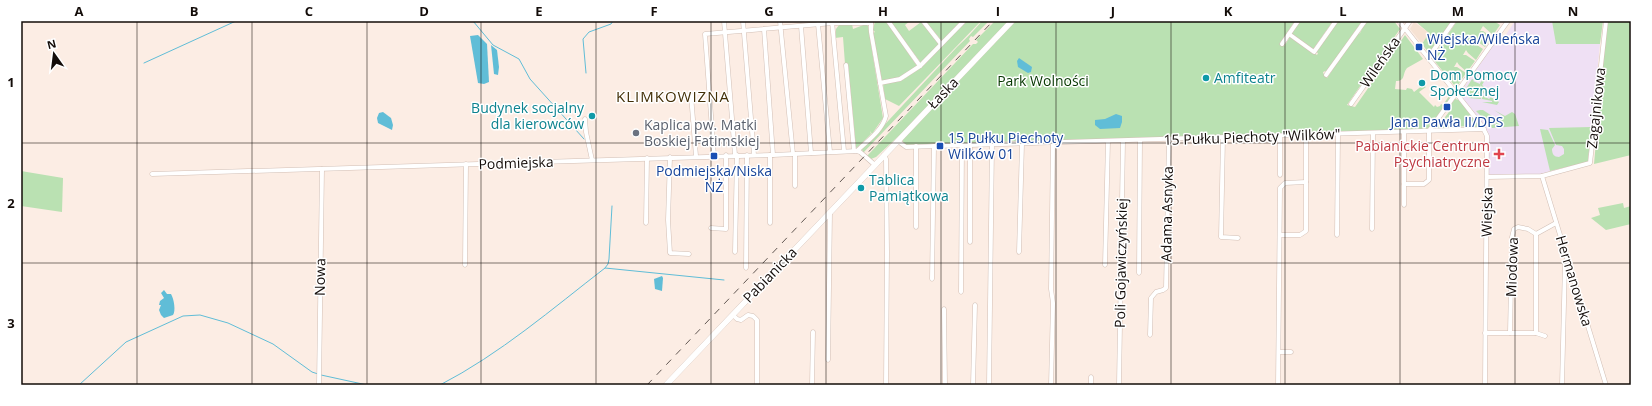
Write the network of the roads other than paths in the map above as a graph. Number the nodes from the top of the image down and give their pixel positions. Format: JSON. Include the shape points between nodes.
{"nodes":[{"id":1,"x":724,"y":21,"type":"edge"},
{"id":2,"x":743,"y":21,"type":"edge"},
{"id":3,"x":780,"y":21,"type":"edge"},
{"id":4,"x":888,"y":21,"type":"edge"},
{"id":5,"x":923,"y":21,"type":"edge"},
{"id":6,"x":964,"y":21,"type":"edge"},
{"id":7,"x":1012,"y":21,"type":"edge"},
{"id":8,"x":1298,"y":21,"type":"edge"},
{"id":9,"x":1336,"y":21,"type":"edge"},
{"id":10,"x":1364,"y":21,"type":"edge"},
{"id":11,"x":1399,"y":21,"type":"edge"},
{"id":12,"x":1410,"y":21,"type":"edge"},
{"id":13,"x":1454,"y":21,"type":"edge"},
{"id":14,"x":1508,"y":21,"type":"edge"},
{"id":15,"x":1606,"y":21,"type":"edge"},
{"id":16,"x":833,"y":22,"type":"edge"},
{"id":17,"x":871,"y":22,"type":"edge"},
{"id":18,"x":818,"y":24,"type":"junction"},
{"id":19,"x":801,"y":26,"type":"junction"},
{"id":20,"x":781,"y":27,"type":"junction"},
{"id":21,"x":1405,"y":28,"type":"junction"},
{"id":22,"x":764,"y":29,"type":"junction"},
{"id":23,"x":744,"y":31,"type":"junction"},
{"id":24,"x":725,"y":33,"type":"junction"},
{"id":25,"x":1289,"y":34,"type":"junction"},
{"id":26,"x":941,"y":44,"type":"junction"},
{"id":27,"x":1282,"y":44,"type":"dead end"},
{"id":28,"x":1428,"y":58,"type":"junction"},
{"id":29,"x":846,"y":65,"type":"dead end"},
{"id":30,"x":920,"y":66,"type":"junction"},
{"id":31,"x":1326,"y":75,"type":"dead end"},
{"id":32,"x":880,"y":83,"type":"junction"},
{"id":33,"x":1456,"y":94,"type":"junction"},
{"id":34,"x":691,"y":95,"type":"dead end"},
{"id":35,"x":1351,"y":104,"type":"dead end"},
{"id":36,"x":585,"y":119,"type":"dead end"},
{"id":37,"x":1484,"y":129,"type":"junction"},
{"id":38,"x":1429,"y":131,"type":"junction"},
{"id":39,"x":1404,"y":132,"type":"junction"},
{"id":40,"x":1338,"y":134,"type":"junction"},
{"id":41,"x":1373,"y":134,"type":"junction"},
{"id":42,"x":1306,"y":135,"type":"junction"},
{"id":43,"x":1280,"y":136,"type":"junction"},
{"id":44,"x":1223,"y":138,"type":"junction"},
{"id":45,"x":1168,"y":139,"type":"junction"},
{"id":46,"x":1140,"y":140,"type":"junction"},
{"id":47,"x":898,"y":141,"type":"junction"},
{"id":48,"x":1108,"y":141,"type":"junction"},
{"id":49,"x":1123,"y":141,"type":"junction"},
{"id":50,"x":1053,"y":143,"type":"junction"},
{"id":51,"x":1022,"y":144,"type":"junction"},
{"id":52,"x":962,"y":145,"type":"junction"},
{"id":53,"x":970,"y":145,"type":"junction"},
{"id":54,"x":992,"y":145,"type":"junction"},
{"id":55,"x":916,"y":146,"type":"junction"},
{"id":56,"x":934,"y":146,"type":"junction"},
{"id":57,"x":855,"y":151,"type":"junction"},
{"id":58,"x":830,"y":152,"type":"junction"},
{"id":59,"x":844,"y":152,"type":"junction"},
{"id":60,"x":811,"y":153,"type":"junction"},
{"id":61,"x":794,"y":154,"type":"junction"},
{"id":62,"x":726,"y":155,"type":"junction"},
{"id":63,"x":736,"y":155,"type":"junction"},
{"id":64,"x":747,"y":155,"type":"junction"},
{"id":65,"x":754,"y":155,"type":"junction"},
{"id":66,"x":771,"y":155,"type":"junction"},
{"id":67,"x":884,"y":155,"type":"junction"},
{"id":68,"x":696,"y":156,"type":"junction"},
{"id":69,"x":714,"y":156,"type":"junction"},
{"id":70,"x":670,"y":157,"type":"junction"},
{"id":71,"x":647,"y":158,"type":"junction"},
{"id":72,"x":592,"y":160,"type":"junction"},
{"id":73,"x":466,"y":164,"type":"junction"},
{"id":74,"x":875,"y":165,"type":"junction"},
{"id":75,"x":322,"y":169,"type":"junction"},
{"id":76,"x":152,"y":174,"type":"dead end"},
{"id":77,"x":1280,"y":175,"type":"dead end"},
{"id":78,"x":1542,"y":176,"type":"junction"},
{"id":79,"x":1487,"y":177,"type":"junction"},
{"id":80,"x":1306,"y":182,"type":"junction"},
{"id":81,"x":1404,"y":184,"type":"junction"},
{"id":82,"x":795,"y":186,"type":"dead end"},
{"id":83,"x":1404,"y":206,"type":"dead end"},
{"id":84,"x":830,"y":212,"type":"junction"},
{"id":85,"x":646,"y":223,"type":"dead end"},
{"id":86,"x":770,"y":223,"type":"dead end"},
{"id":87,"x":1556,"y":223,"type":"junction"},
{"id":88,"x":916,"y":227,"type":"dead end"},
{"id":89,"x":711,"y":228,"type":"dead end"},
{"id":90,"x":1372,"y":229,"type":"dead end"},
{"id":91,"x":1536,"y":234,"type":"junction"},
{"id":92,"x":1280,"y":235,"type":"junction"},
{"id":93,"x":1337,"y":235,"type":"dead end"},
{"id":94,"x":1238,"y":238,"type":"dead end"},
{"id":95,"x":970,"y":242,"type":"dead end"},
{"id":96,"x":735,"y":252,"type":"dead end"},
{"id":97,"x":1019,"y":252,"type":"dead end"},
{"id":98,"x":689,"y":254,"type":"dead end"},
{"id":99,"x":1567,"y":260,"type":"junction"},
{"id":100,"x":465,"y":265,"type":"dead end"},
{"id":101,"x":1105,"y":265,"type":"dead end"},
{"id":102,"x":746,"y":268,"type":"dead end"},
{"id":103,"x":1138,"y":273,"type":"dead end"},
{"id":104,"x":932,"y":279,"type":"dead end"},
{"id":105,"x":961,"y":292,"type":"dead end"},
{"id":106,"x":975,"y":305,"type":"dead end"},
{"id":107,"x":944,"y":309,"type":"dead end"},
{"id":108,"x":733,"y":315,"type":"junction"},
{"id":109,"x":813,"y":332,"type":"dead end"},
{"id":110,"x":1486,"y":333,"type":"junction"},
{"id":111,"x":1510,"y":333,"type":"junction"},
{"id":112,"x":1536,"y":333,"type":"junction"},
{"id":113,"x":1150,"y":335,"type":"dead end"},
{"id":114,"x":1545,"y":336,"type":"dead end"},
{"id":115,"x":1278,"y":352,"type":"junction"},
{"id":116,"x":1291,"y":352,"type":"dead end"},
{"id":117,"x":828,"y":360,"type":"dead end"},
{"id":118,"x":1091,"y":377,"type":"dead end"},
{"id":119,"x":319,"y":385,"type":"edge"},
{"id":120,"x":666,"y":385,"type":"edge"},
{"id":121,"x":757,"y":385,"type":"edge"},
{"id":122,"x":812,"y":385,"type":"edge"},
{"id":123,"x":886,"y":385,"type":"edge"},
{"id":124,"x":945,"y":385,"type":"edge"},
{"id":125,"x":974,"y":385,"type":"edge"},
{"id":126,"x":989,"y":385,"type":"edge"},
{"id":127,"x":1051,"y":385,"type":"edge"},
{"id":128,"x":1091,"y":385,"type":"edge"},
{"id":129,"x":1119,"y":385,"type":"edge"},
{"id":130,"x":1278,"y":385,"type":"edge"},
{"id":131,"x":1485,"y":385,"type":"edge"},
{"id":132,"x":1562,"y":385,"type":"edge"},
{"id":133,"x":1606,"y":385,"type":"edge"}],
"edges":[{"from":1,"to":24,"type":"street"},
{"from":2,"to":23,"type":"street"},
{"from":3,"to":20,"type":"street"},
{"from":4,"to":30,"type":"street"},
{"from":5,"to":26,"type":"street"},
{"from":6,"to":26,"type":"street"},
{"from":7,"to":47,"type":"main road","name":"Łaska"},
{"from":8,"to":25,"type":"street"},
{"from":9,"to":25,"type":"street","via":[[1314,52]]},
{"from":10,"to":31,"type":"street"},
{"from":11,"to":21,"type":"street","name":"Wiejska"},
{"from":12,"to":21,"type":"street","name":"Wileńska"},
{"from":13,"to":28,"type":"street"},
{"from":14,"to":33,"type":"street"},
{"from":15,"to":78,"type":"street","name":"Zagajnikowa","via":[[1590,163]]},
{"from":16,"to":17,"type":"street"},
{"from":16,"to":18,"type":"street"},
{"from":16,"to":59,"type":"street"},
{"from":17,"to":32,"type":"street","via":[[870,30]]},
{"from":18,"to":19,"type":"street"},
{"from":18,"to":58,"type":"street"},
{"from":19,"to":20,"type":"street"},
{"from":19,"to":60,"type":"street"},
{"from":20,"to":22,"type":"street"},
{"from":20,"to":61,"type":"street"},
{"from":21,"to":28,"type":"street","name":"Wiejska"},
{"from":21,"to":35,"type":"street","name":"Wileńska"},
{"from":22,"to":23,"type":"street"},
{"from":22,"to":66,"type":"street"},
{"from":23,"to":24,"type":"street"},
{"from":23,"to":65,"type":"street"},
{"from":24,"to":63,"type":"street"},
{"from":24,"to":69,"type":"street","via":[[705,34]]},
{"from":25,"to":27,"type":"street"},
{"from":26,"to":30,"type":"street"},
{"from":28,"to":33,"type":"street","name":"Wiejska"},
{"from":29,"to":57,"type":"street"},
{"from":30,"to":32,"type":"street","via":[[900,79]]},
{"from":32,"to":57,"type":"street","via":[[885,118],[874,135]]},
{"from":33,"to":37,"type":"street","name":"Wiejska"},
{"from":33,"to":38,"type":"street"},
{"from":34,"to":68,"type":"street"},
{"from":36,"to":72,"type":"street"},
{"from":37,"to":38,"type":"street","name":"15 Pułku Piechoty \"Wilków\""},
{"from":37,"to":79,"type":"street","name":"Wiejska","via":[[1487,141]]},
{"from":38,"to":39,"type":"street","name":"15 Pułku Piechoty \"Wilków\""},
{"from":38,"to":81,"type":"street","via":[[1429,180],[1424,184]]},
{"from":39,"to":41,"type":"street","name":"15 Pułku Piechoty \"Wilków\""},
{"from":39,"to":81,"type":"street"},
{"from":40,"to":41,"type":"street","name":"15 Pułku Piechoty \"Wilków\""},
{"from":40,"to":42,"type":"street","name":"15 Pułku Piechoty \"Wilków\""},
{"from":40,"to":93,"type":"street"},
{"from":41,"to":90,"type":"street"},
{"from":42,"to":43,"type":"street","name":"15 Pułku Piechoty \"Wilków\""},
{"from":42,"to":80,"type":"street"},
{"from":43,"to":44,"type":"street","name":"15 Pułku Piechoty \"Wilków\""},
{"from":43,"to":77,"type":"street"},
{"from":44,"to":45,"type":"street","name":"15 Pułku Piechoty \"Wilków\""},
{"from":44,"to":94,"type":"street","via":[[1221,237]]},
{"from":45,"to":46,"type":"street","name":"15 Pułku Piechoty \"Wilków\""},
{"from":45,"to":113,"type":"street","name":"Adama Asnyka","via":[[1166,288],[1156,292],[1151,298]]},
{"from":46,"to":49,"type":"street","name":"15 Pułku Piechoty \"Wilków\""},
{"from":46,"to":103,"type":"street"},
{"from":47,"to":55,"type":"street","name":"15 Pułku Piechoty \"Wilków\"","via":[[904,147]]},
{"from":47,"to":67,"type":"main road","name":"Łaska"},
{"from":48,"to":49,"type":"street","name":"15 Pułku Piechoty \"Wilków\""},
{"from":48,"to":50,"type":"street","name":"15 Pułku Piechoty \"Wilków\""},
{"from":48,"to":101,"type":"street"},
{"from":49,"to":129,"type":"street","name":"Poli Gojawiczyńskiej"},
{"from":50,"to":51,"type":"street","name":"15 Pułku Piechoty \"Wilków\""},
{"from":50,"to":127,"type":"street"},
{"from":51,"to":54,"type":"street","name":"15 Pułku Piechoty \"Wilków\""},
{"from":51,"to":97,"type":"street"},
{"from":52,"to":53,"type":"street","name":"15 Pułku Piechoty \"Wilków\""},
{"from":52,"to":56,"type":"street","name":"15 Pułku Piechoty \"Wilków\""},
{"from":52,"to":105,"type":"street"},
{"from":53,"to":54,"type":"street","name":"15 Pułku Piechoty \"Wilków\""},
{"from":53,"to":95,"type":"street"},
{"from":54,"to":126,"type":"street"},
{"from":55,"to":56,"type":"street","name":"15 Pułku Piechoty \"Wilków\""},
{"from":55,"to":88,"type":"street"},
{"from":56,"to":104,"type":"street"},
{"from":57,"to":59,"type":"street","name":"Podmiejska"},
{"from":57,"to":74,"type":"street","via":[[860,152]]},
{"from":58,"to":59,"type":"street","name":"Podmiejska"},
{"from":58,"to":60,"type":"street","name":"Podmiejska"},
{"from":60,"to":61,"type":"street","name":"Podmiejska"},
{"from":61,"to":66,"type":"street","name":"Podmiejska"},
{"from":61,"to":82,"type":"street"},
{"from":62,"to":63,"type":"street","name":"Podmiejska"},
{"from":62,"to":69,"type":"street","name":"Podmiejska"},
{"from":62,"to":89,"type":"street","via":[[726,229]]},
{"from":63,"to":64,"type":"street","name":"Podmiejska"},
{"from":63,"to":96,"type":"street"},
{"from":64,"to":65,"type":"street","name":"Podmiejska"},
{"from":64,"to":102,"type":"street"},
{"from":65,"to":66,"type":"street","name":"Podmiejska"},
{"from":66,"to":86,"type":"street"},
{"from":67,"to":74,"type":"main road","name":"Łaska"},
{"from":67,"to":123,"type":"street"},
{"from":68,"to":69,"type":"street","name":"Podmiejska"},
{"from":68,"to":70,"type":"street","name":"Podmiejska"},
{"from":70,"to":71,"type":"street","name":"Podmiejska"},
{"from":70,"to":98,"type":"street","via":[[670,252]]},
{"from":71,"to":72,"type":"street","name":"Podmiejska"},
{"from":71,"to":85,"type":"street"},
{"from":72,"to":73,"type":"street","name":"Podmiejska"},
{"from":73,"to":75,"type":"street","name":"Podmiejska"},
{"from":73,"to":100,"type":"street"},
{"from":74,"to":84,"type":"main road","name":"Pabianicka"},
{"from":75,"to":76,"type":"street","name":"Podmiejska"},
{"from":75,"to":119,"type":"street","name":"Nowa"},
{"from":78,"to":79,"type":"street","name":"Zagajnikowa"},
{"from":78,"to":87,"type":"street","name":"Hermanowska"},
{"from":79,"to":110,"type":"street","name":"Wiejska"},
{"from":80,"to":92,"type":"street","via":[[1281,185]]},
{"from":80,"to":92,"type":"street","via":[[1306,231],[1300,235]]},
{"from":81,"to":83,"type":"street"},
{"from":84,"to":108,"type":"main road","name":"Pabianicka"},
{"from":84,"to":117,"type":"street"},
{"from":87,"to":91,"type":"street"},
{"from":87,"to":99,"type":"street","name":"Hermanowska"},
{"from":91,"to":111,"type":"street","name":"Miodowa","via":[[1518,227],[1512,237]]},
{"from":91,"to":112,"type":"street","name":"Miodowa"},
{"from":92,"to":115,"type":"street"},
{"from":99,"to":132,"type":"street"},
{"from":99,"to":133,"type":"street","name":"Hermanowska"},
{"from":106,"to":125,"type":"street"},
{"from":107,"to":124,"type":"street"},
{"from":108,"to":120,"type":"main road","name":"Pabianicka"},
{"from":108,"to":121,"type":"street","via":[[740,320],[748,315],[757,320]]},
{"from":109,"to":122,"type":"street"},
{"from":110,"to":111,"type":"street"},
{"from":110,"to":131,"type":"street","name":"Wiejska"},
{"from":111,"to":112,"type":"street"},
{"from":112,"to":114,"type":"street"},
{"from":115,"to":116,"type":"street"},
{"from":115,"to":130,"type":"street"},
{"from":118,"to":128,"type":"street"}]}
